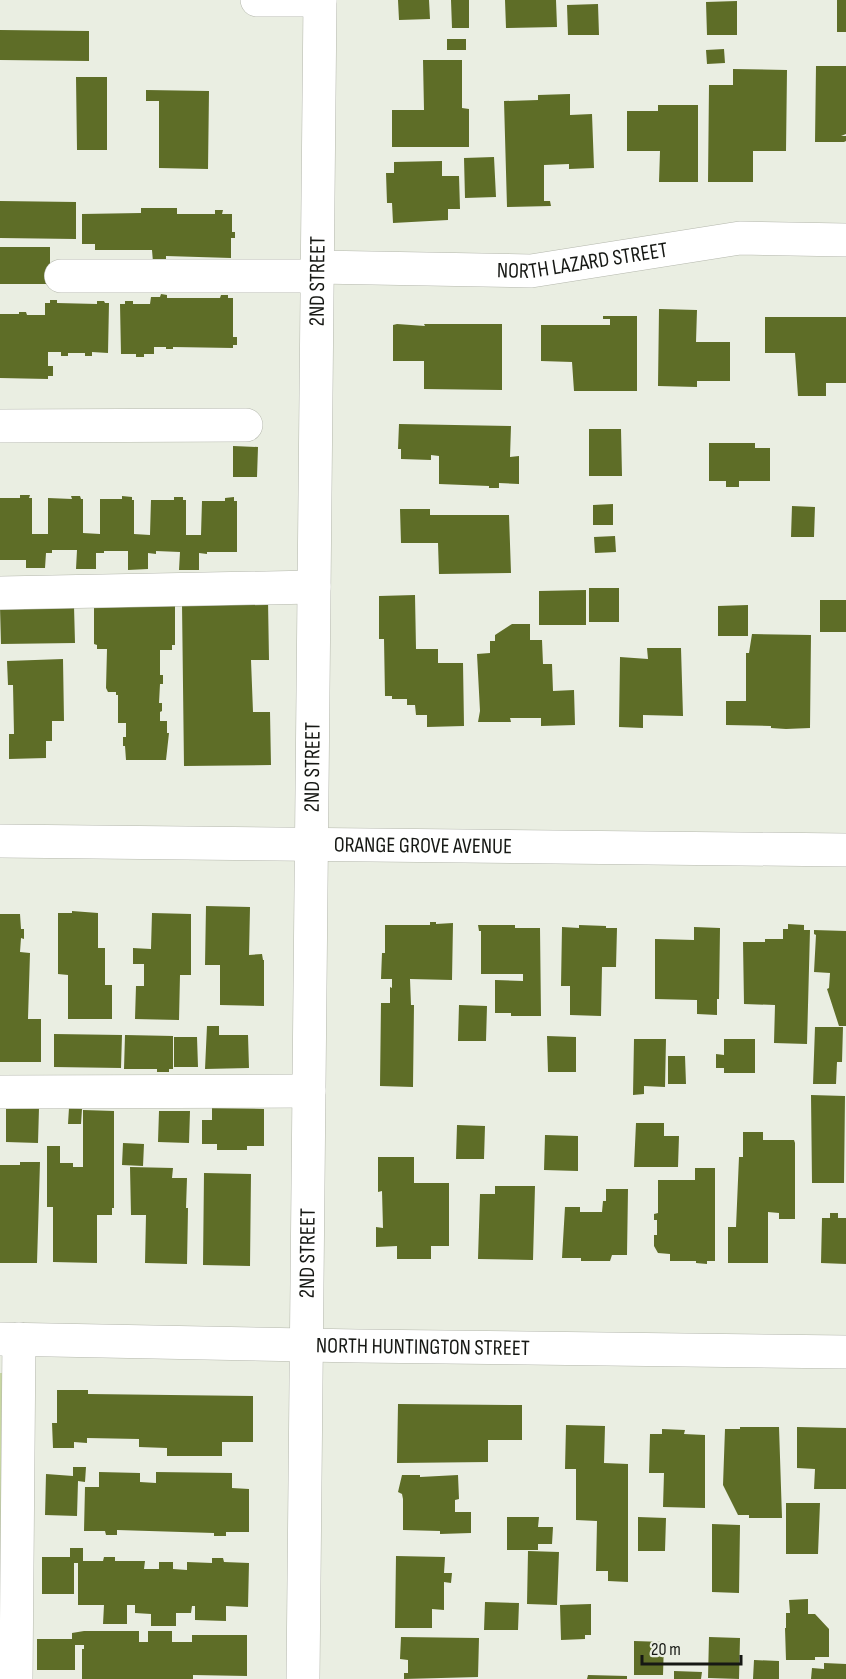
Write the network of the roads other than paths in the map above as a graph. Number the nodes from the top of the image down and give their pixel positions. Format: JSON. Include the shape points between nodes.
{"nodes":[{"id":1,"x":257,"y":0,"type":"edge"},
{"id":2,"x":320,"y":0,"type":"edge"},
{"id":3,"x":846,"y":240,"type":"edge"},
{"id":4,"x":317,"y":271,"type":"junction"},
{"id":5,"x":61,"y":276,"type":"dead end"},
{"id":6,"x":246,"y":425,"type":"dead end"},
{"id":7,"x":0,"y":426,"type":"edge"},
{"id":8,"x":314,"y":587,"type":"junction"},
{"id":9,"x":0,"y":593,"type":"edge"},
{"id":10,"x":0,"y":841,"type":"edge"},
{"id":11,"x":312,"y":844,"type":"junction"},
{"id":12,"x":846,"y":850,"type":"edge"},
{"id":13,"x":309,"y":1091,"type":"junction"},
{"id":14,"x":0,"y":1092,"type":"edge"},
{"id":15,"x":10,"y":1339,"type":"edge"},
{"id":16,"x":306,"y":1345,"type":"junction"},
{"id":17,"x":846,"y":1352,"type":"edge"},
{"id":18,"x":16,"y":1679,"type":"edge"},
{"id":19,"x":303,"y":1679,"type":"edge"}],
"edges":[{"from":1,"to":2,"type":"street"},
{"from":2,"to":4,"type":"street","name":"2ND STREET"},
{"from":3,"to":4,"type":"street","name":"NORTH LAZARD STREET","via":[[740,238],[531,271]]},
{"from":4,"to":5,"type":"street","name":"NORTH LAZARD STREET"},
{"from":4,"to":8,"type":"street","name":"2ND STREET"},
{"from":6,"to":7,"type":"street"},
{"from":8,"to":9,"type":"street"},
{"from":8,"to":11,"type":"street","name":"2ND STREET"},
{"from":10,"to":11,"type":"street","name":"ORANGE GROVE AVENUE"},
{"from":11,"to":12,"type":"street","name":"ORANGE GROVE AVENUE"},
{"from":11,"to":13,"type":"street","name":"2ND STREET"},
{"from":13,"to":14,"type":"street"},
{"from":13,"to":16,"type":"street","name":"2ND STREET"},
{"from":15,"to":16,"type":"street","name":"NORTH HUNTINGTON STREET"},
{"from":15,"to":18,"type":"street"},
{"from":16,"to":17,"type":"street","name":"NORTH HUNTINGTON STREET"},
{"from":16,"to":19,"type":"street","name":"2ND STREET"}]}
